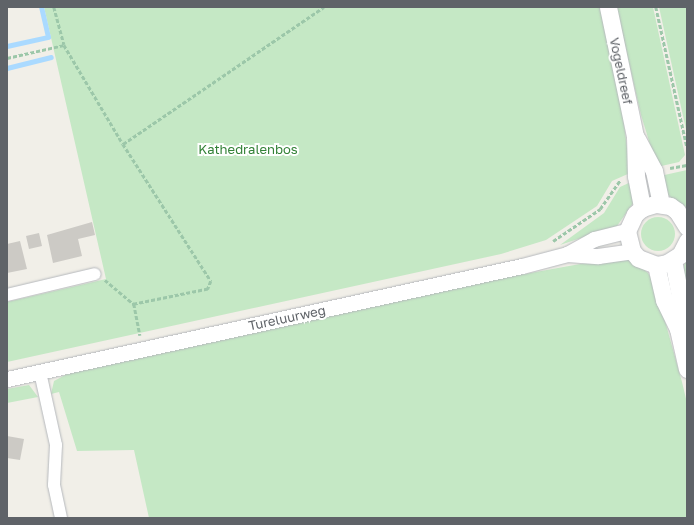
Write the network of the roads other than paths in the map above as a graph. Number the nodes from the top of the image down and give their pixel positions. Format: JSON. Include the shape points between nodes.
{"nodes":[{"id":1,"x":608,"y":7,"type":"edge"},
{"id":2,"x":635,"y":136,"type":"junction"},
{"id":3,"x":662,"y":204,"type":"junction"},
{"id":4,"x":642,"y":208,"type":"junction"},
{"id":5,"x":686,"y":221,"type":"edge"},
{"id":6,"x":627,"y":231,"type":"junction"},
{"id":7,"x":687,"y":240,"type":"edge"},
{"id":8,"x":632,"y":251,"type":"junction"},
{"id":9,"x":567,"y":254,"type":"junction"},
{"id":10,"x":673,"y":260,"type":"junction"},
{"id":11,"x":656,"y":265,"type":"junction"},
{"id":12,"x":95,"y":274,"type":"road end"},
{"id":13,"x":7,"y":295,"type":"edge"},
{"id":14,"x":678,"y":329,"type":"junction"},
{"id":15,"x":687,"y":369,"type":"edge"},
{"id":16,"x":40,"y":372,"type":"junction"},
{"id":17,"x":7,"y":379,"type":"edge"},
{"id":18,"x":61,"y":518,"type":"edge"}],
"edges":[{"from":1,"to":2,"type":"main road","name":"Vogeldreef"},
{"from":2,"to":3,"type":"main road","name":"Vogeldreef","via":[[654,171]]},
{"from":2,"to":4,"type":"main road","name":"Vogeldreef","via":[[636,176]]},
{"from":3,"to":4,"type":"main road"},
{"from":3,"to":5,"type":"main road","via":[[674,208]]},
{"from":4,"to":6,"type":"main road","via":[[629,222]]},
{"from":6,"to":8,"type":"main road"},
{"from":6,"to":9,"type":"street","name":"Tureluurweg","via":[[594,239]]},
{"from":7,"to":10,"type":"main road","via":[[680,255]]},
{"from":8,"to":9,"type":"street","name":"Tureluurweg","via":[[598,256]]},
{"from":8,"to":11,"type":"main road","via":[[638,258]]},
{"from":9,"to":16,"type":"street","name":"Tureluurweg","via":[[516,268]]},
{"from":10,"to":11,"type":"main road"},
{"from":10,"to":14,"type":"main road","via":[[680,296]]},
{"from":11,"to":14,"type":"main road","via":[[664,300]]},
{"from":12,"to":13,"type":"street"},
{"from":14,"to":15,"type":"main road"},
{"from":16,"to":17,"type":"street","name":"Tureluurweg"},
{"from":16,"to":18,"type":"street","via":[[56,445],[54,485]]}]}
